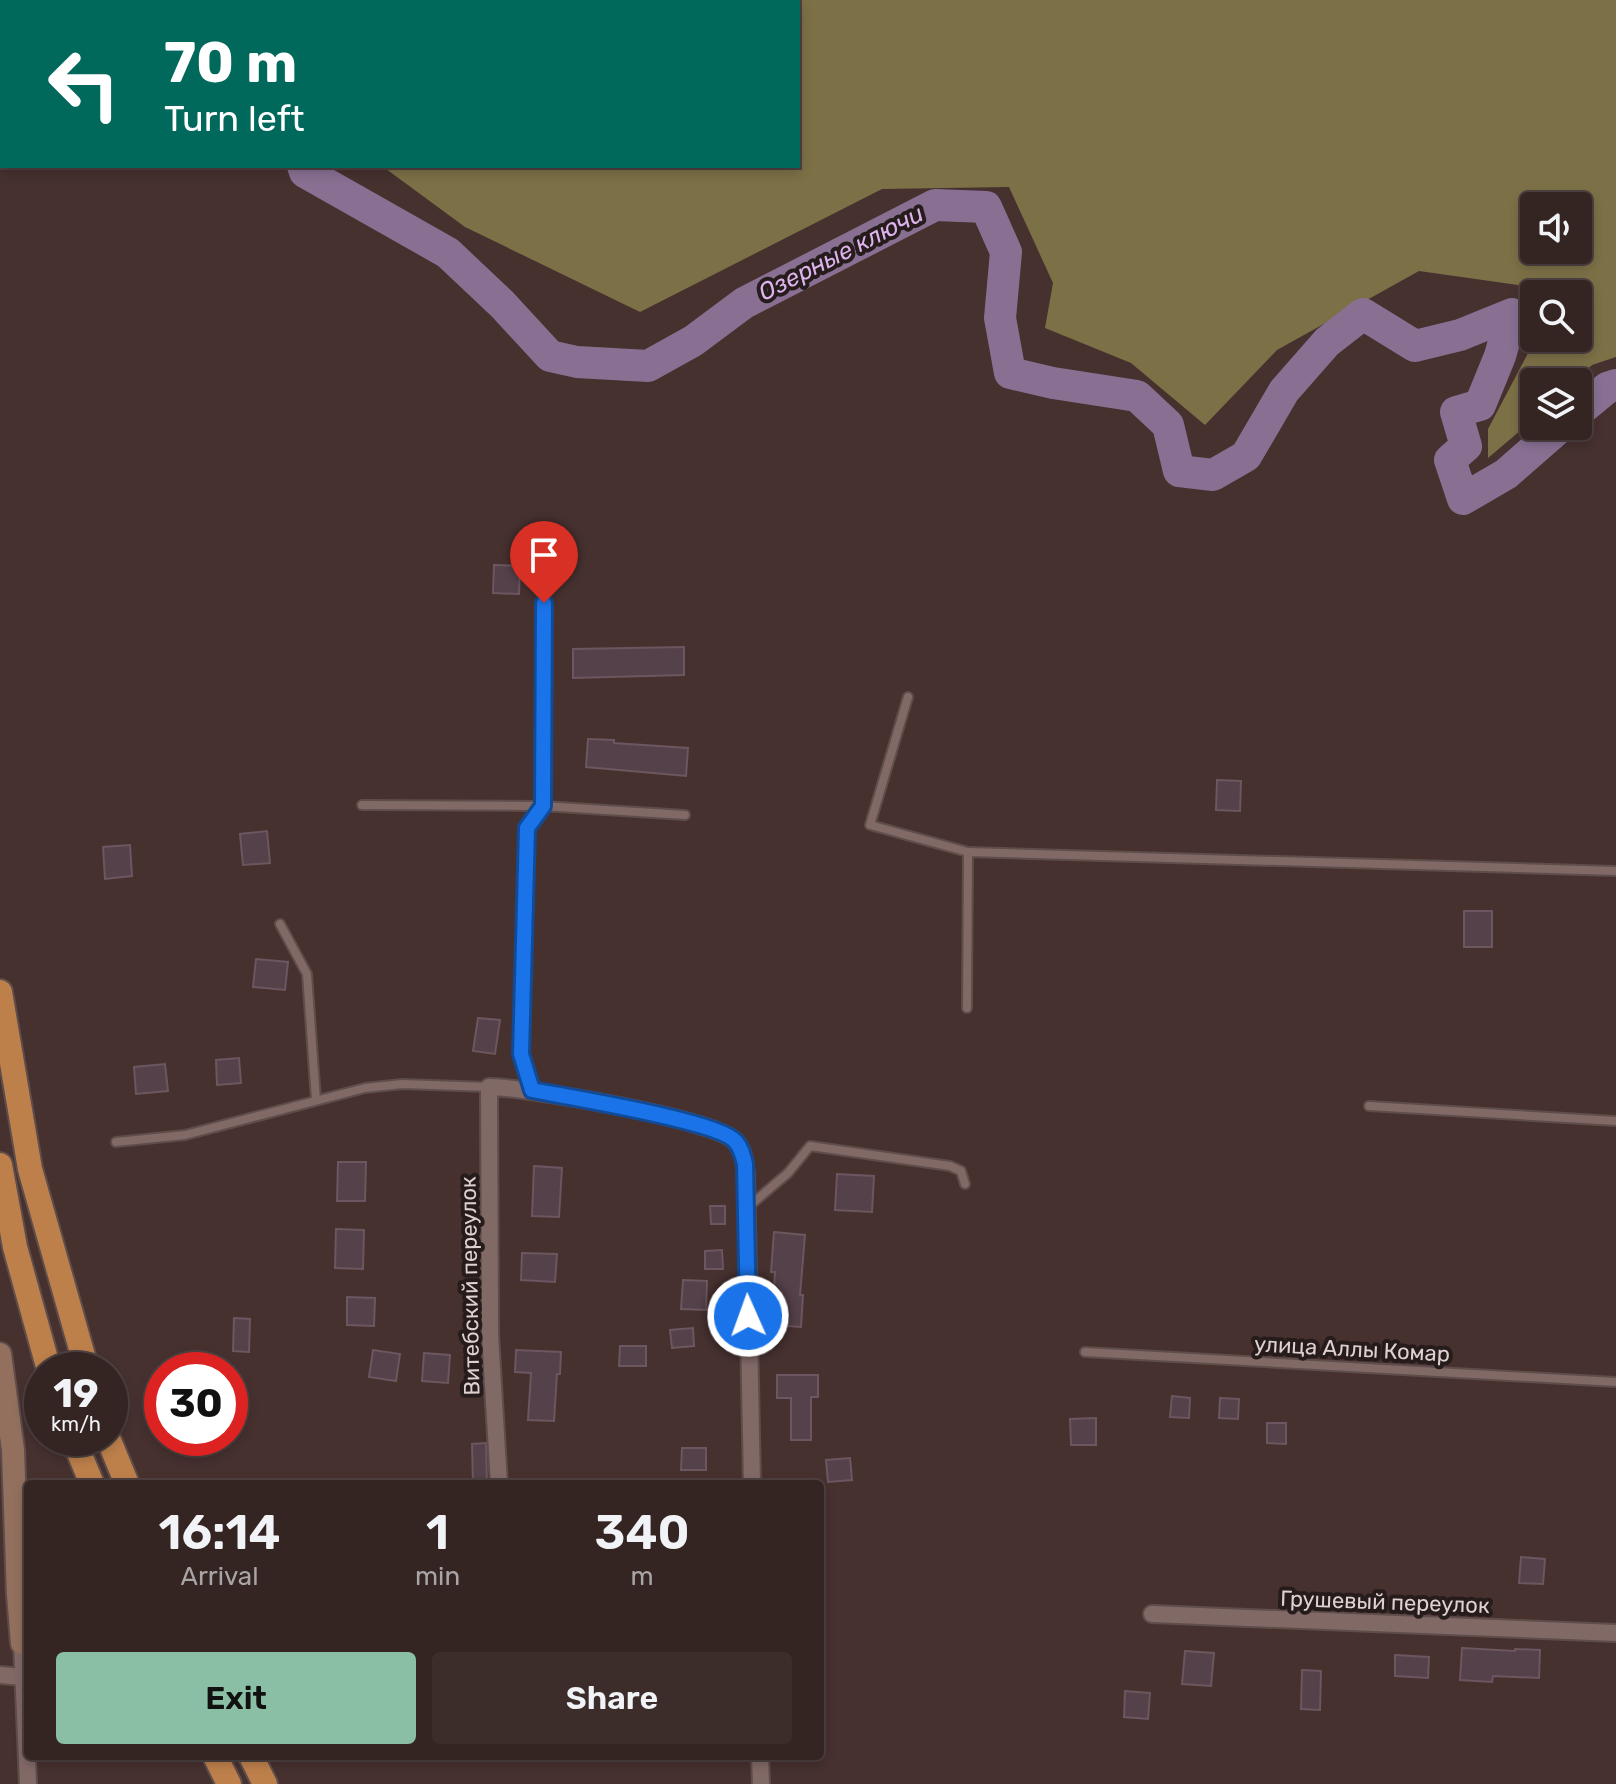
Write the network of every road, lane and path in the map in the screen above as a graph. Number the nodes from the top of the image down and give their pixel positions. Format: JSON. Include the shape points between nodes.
{"nodes":[{"id":1,"x":544,"y":603,"type":"dead end"},
{"id":2,"x":908,"y":697,"type":"dead end"},
{"id":3,"x":362,"y":805,"type":"dead end"},
{"id":4,"x":543,"y":806,"type":"junction"},
{"id":5,"x":685,"y":815,"type":"dead end"},
{"id":6,"x":968,"y":852,"type":"junction"},
{"id":7,"x":1616,"y":871,"type":"edge"},
{"id":8,"x":280,"y":924,"type":"dead end"},
{"id":9,"x":0,"y":992,"type":"edge"},
{"id":10,"x":967,"y":1008,"type":"dead end"},
{"id":11,"x":489,"y":1087,"type":"junction"},
{"id":12,"x":532,"y":1090,"type":"junction"},
{"id":13,"x":316,"y":1100,"type":"junction"},
{"id":14,"x":1369,"y":1106,"type":"dead end"},
{"id":15,"x":1616,"y":1121,"type":"edge"},
{"id":16,"x":116,"y":1142,"type":"dead end"},
{"id":17,"x":0,"y":1165,"type":"edge"},
{"id":18,"x":965,"y":1184,"type":"dead end"},
{"id":19,"x":745,"y":1209,"type":"junction"},
{"id":20,"x":44,"y":1352,"type":"edge"},
{"id":21,"x":82,"y":1352,"type":"edge"},
{"id":22,"x":1085,"y":1352,"type":"dead end"},
{"id":23,"x":0,"y":1354,"type":"edge"},
{"id":24,"x":1616,"y":1382,"type":"edge"},
{"id":25,"x":80,"y":1456,"type":"edge"},
{"id":26,"x":115,"y":1456,"type":"edge"},
{"id":27,"x":90,"y":1480,"type":"edge"},
{"id":28,"x":125,"y":1480,"type":"edge"},
{"id":29,"x":499,"y":1480,"type":"edge"},
{"id":30,"x":752,"y":1480,"type":"edge"},
{"id":31,"x":1152,"y":1614,"type":"dead end"},
{"id":32,"x":1616,"y":1633,"type":"edge"},
{"id":33,"x":24,"y":1635,"type":"edge"},
{"id":34,"x":24,"y":1654,"type":"edge"},
{"id":35,"x":0,"y":1675,"type":"edge"},
{"id":36,"x":22,"y":1677,"type":"junction"},
{"id":37,"x":24,"y":1713,"type":"edge"},
{"id":38,"x":27,"y":1760,"type":"edge"},
{"id":39,"x":217,"y":1760,"type":"edge"},
{"id":40,"x":253,"y":1760,"type":"edge"},
{"id":41,"x":760,"y":1760,"type":"edge"},
{"id":42,"x":28,"y":1784,"type":"edge"},
{"id":43,"x":229,"y":1784,"type":"edge"},
{"id":44,"x":265,"y":1784,"type":"edge"},
{"id":45,"x":761,"y":1784,"type":"edge"}],
"edges":[{"from":1,"to":4,"type":"lane"},
{"from":2,"to":6,"type":"lane","via":[[870,825]]},
{"from":3,"to":4,"type":"lane"},
{"from":4,"to":5,"type":"lane"},
{"from":4,"to":12,"type":"lane","via":[[527,828],[521,1054]]},
{"from":6,"to":7,"type":"lane"},
{"from":6,"to":10,"type":"lane"},
{"from":8,"to":13,"type":"lane","via":[[307,974]]},
{"from":9,"to":21,"type":"highway","via":[[30,1169]]},
{"from":11,"to":12,"type":"street"},
{"from":11,"to":13,"type":"lane","via":[[402,1084]]},
{"from":11,"to":29,"type":"street","name":"Витебский переулок","via":[[490,1335]]},
{"from":12,"to":19,"type":"street","via":[[692,1122],[727,1134],[745,1164]]},
{"from":13,"to":16,"type":"lane","via":[[185,1135]]},
{"from":14,"to":15,"type":"lane"},
{"from":17,"to":20,"type":"highway","via":[[15,1247]]},
{"from":18,"to":19,"type":"lane","via":[[961,1171],[950,1166],[810,1146],[788,1173]]},
{"from":19,"to":30,"type":"street"},
{"from":22,"to":24,"type":"lane","name":"улица Аллы Комар"},
{"from":23,"to":33,"type":"main road","via":[[13,1450]]},
{"from":25,"to":27,"type":"highway"},
{"from":26,"to":28,"type":"highway"},
{"from":31,"to":32,"type":"street","name":"Грушевый переулок"},
{"from":34,"to":36,"type":"street"},
{"from":35,"to":36,"type":"street"},
{"from":36,"to":37,"type":"street"},
{"from":38,"to":42,"type":"street"},
{"from":39,"to":43,"type":"highway"},
{"from":40,"to":44,"type":"highway"},
{"from":41,"to":45,"type":"street"}]}
